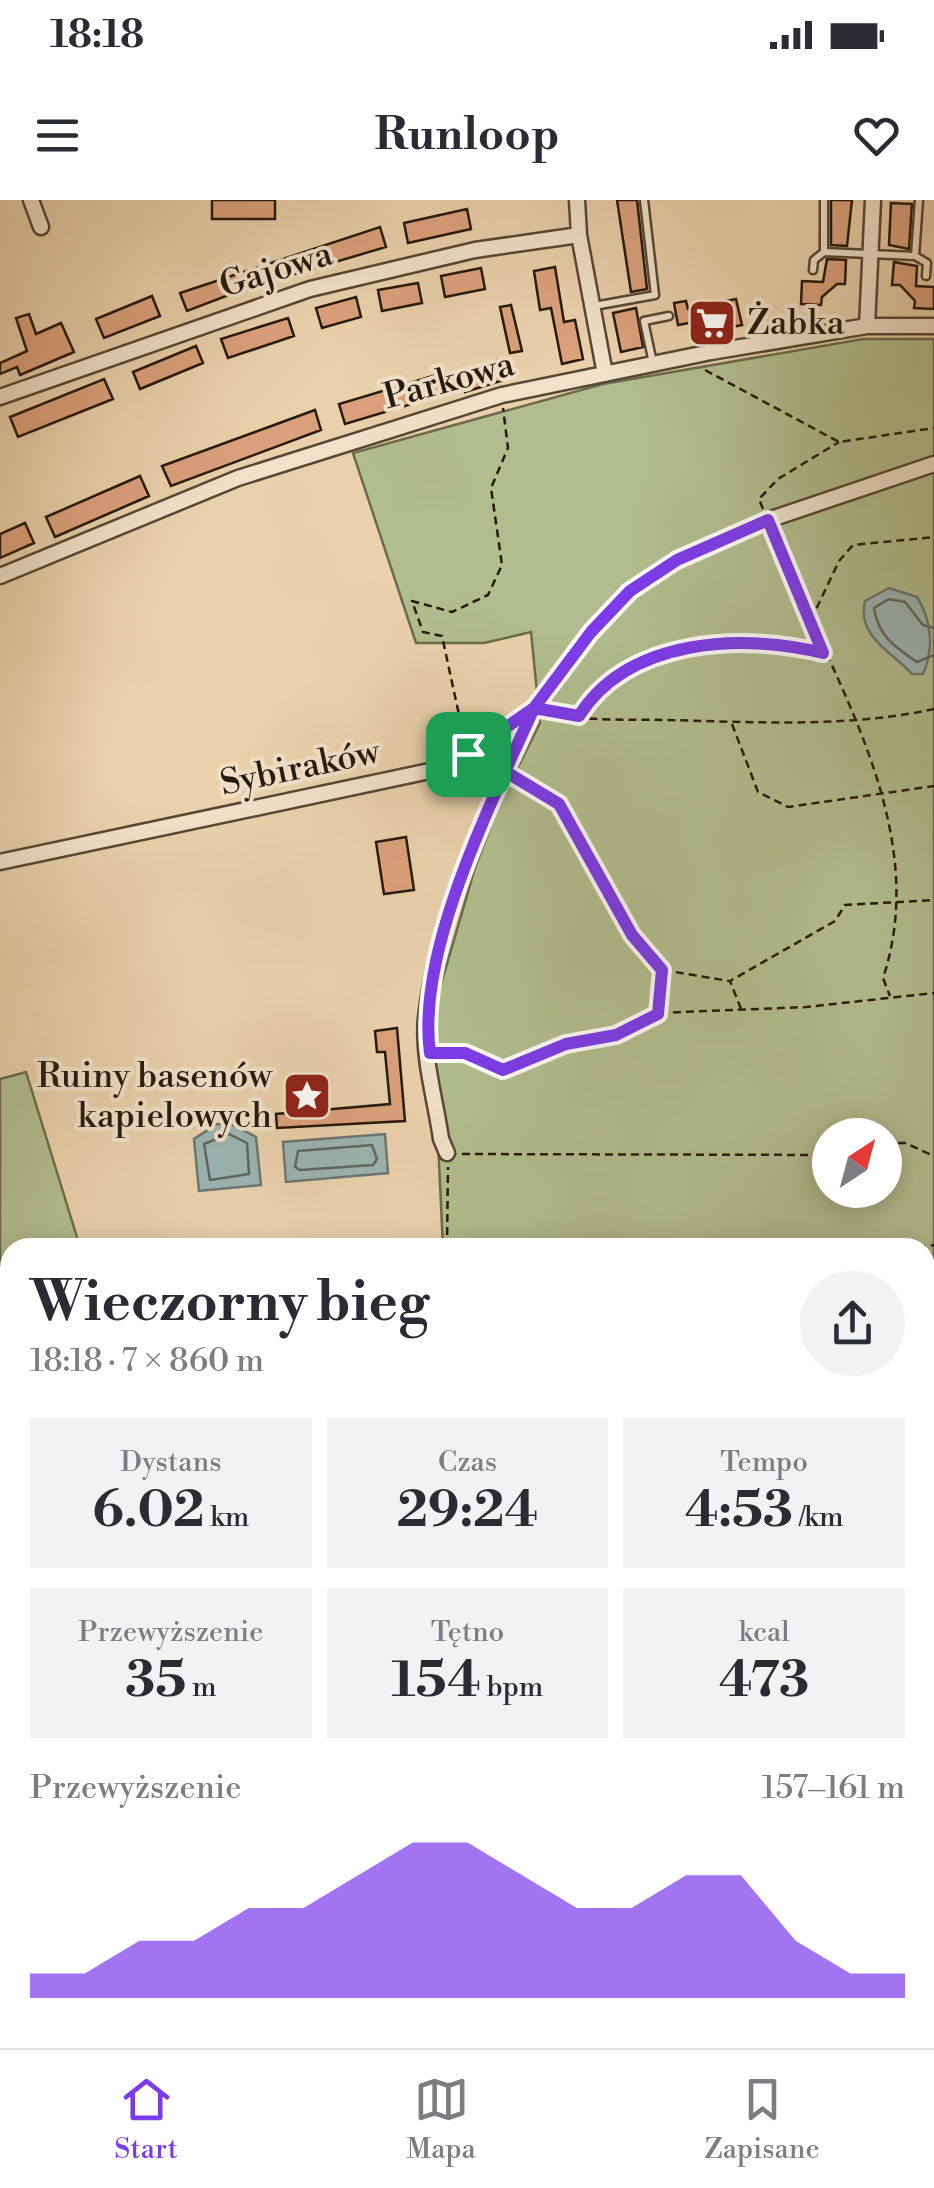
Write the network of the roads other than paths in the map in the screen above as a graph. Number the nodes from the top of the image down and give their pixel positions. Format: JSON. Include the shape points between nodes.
{"nodes":[{"id":1,"x":30,"y":200,"type":"edge"},
{"id":2,"x":577,"y":200,"type":"edge"},
{"id":3,"x":644,"y":200,"type":"edge"},
{"id":4,"x":824,"y":200,"type":"edge"},
{"id":5,"x":873,"y":200,"type":"edge"},
{"id":6,"x":919,"y":200,"type":"edge"},
{"id":7,"x":41,"y":227,"type":"dead end"},
{"id":8,"x":579,"y":235,"type":"junction"},
{"id":9,"x":824,"y":252,"type":"junction"},
{"id":10,"x":870,"y":254,"type":"junction"},
{"id":11,"x":915,"y":256,"type":"junction"},
{"id":12,"x":813,"y":270,"type":"dead end"},
{"id":13,"x":926,"y":276,"type":"dead end"},
{"id":14,"x":592,"y":306,"type":"junction"},
{"id":15,"x":669,"y":316,"type":"dead end"},
{"id":16,"x":867,"y":326,"type":"junction"},
{"id":17,"x":934,"y":326,"type":"edge"},
{"id":18,"x":654,"y":364,"type":"junction"},
{"id":19,"x":605,"y":374,"type":"junction"},
{"id":20,"x":0,"y":397,"type":"edge"},
{"id":21,"x":934,"y":464,"type":"edge"},
{"id":22,"x":0,"y":576,"type":"edge"},
{"id":23,"x":534,"y":708,"type":"junction"},
{"id":24,"x":468,"y":754,"type":"junction"},
{"id":25,"x":504,"y":777,"type":"junction"},
{"id":26,"x":0,"y":862,"type":"edge"},
{"id":27,"x":448,"y":1153,"type":"road end"}],
"edges":[{"from":1,"to":7,"type":"street"},
{"from":2,"to":8,"type":"street"},
{"from":3,"to":14,"type":"lane","via":[[655,296]]},
{"from":4,"to":9,"type":"lane"},
{"from":5,"to":10,"type":"street"},
{"from":6,"to":11,"type":"lane"},
{"from":8,"to":14,"type":"street"},
{"from":8,"to":20,"type":"street","name":"Gajowa","via":[[475,250],[310,290]]},
{"from":9,"to":10,"type":"lane"},
{"from":9,"to":12,"type":"lane"},
{"from":10,"to":11,"type":"lane"},
{"from":10,"to":16,"type":"street"},
{"from":11,"to":13,"type":"lane","via":[[927,263]]},
{"from":14,"to":19,"type":"street"},
{"from":15,"to":18,"type":"lane","via":[[644,322]]},
{"from":16,"to":17,"type":"street","name":"Parkowa"},
{"from":16,"to":18,"type":"street","name":"Parkowa"},
{"from":18,"to":19,"type":"street","name":"Parkowa"},
{"from":19,"to":22,"type":"street","name":"Parkowa","via":[[502,395],[238,478]]},
{"from":21,"to":23,"type":"street","name":"Sybiraków","via":[[768,520],[677,560],[630,591]]},
{"from":23,"to":24,"type":"street","name":"Sybiraków"},
{"from":23,"to":25,"type":"street"},
{"from":24,"to":25,"type":"street"},
{"from":24,"to":26,"type":"street","name":"Sybiraków","via":[[444,768]]},
{"from":25,"to":27,"type":"street","via":[[437,959],[426,1022]]}]}
